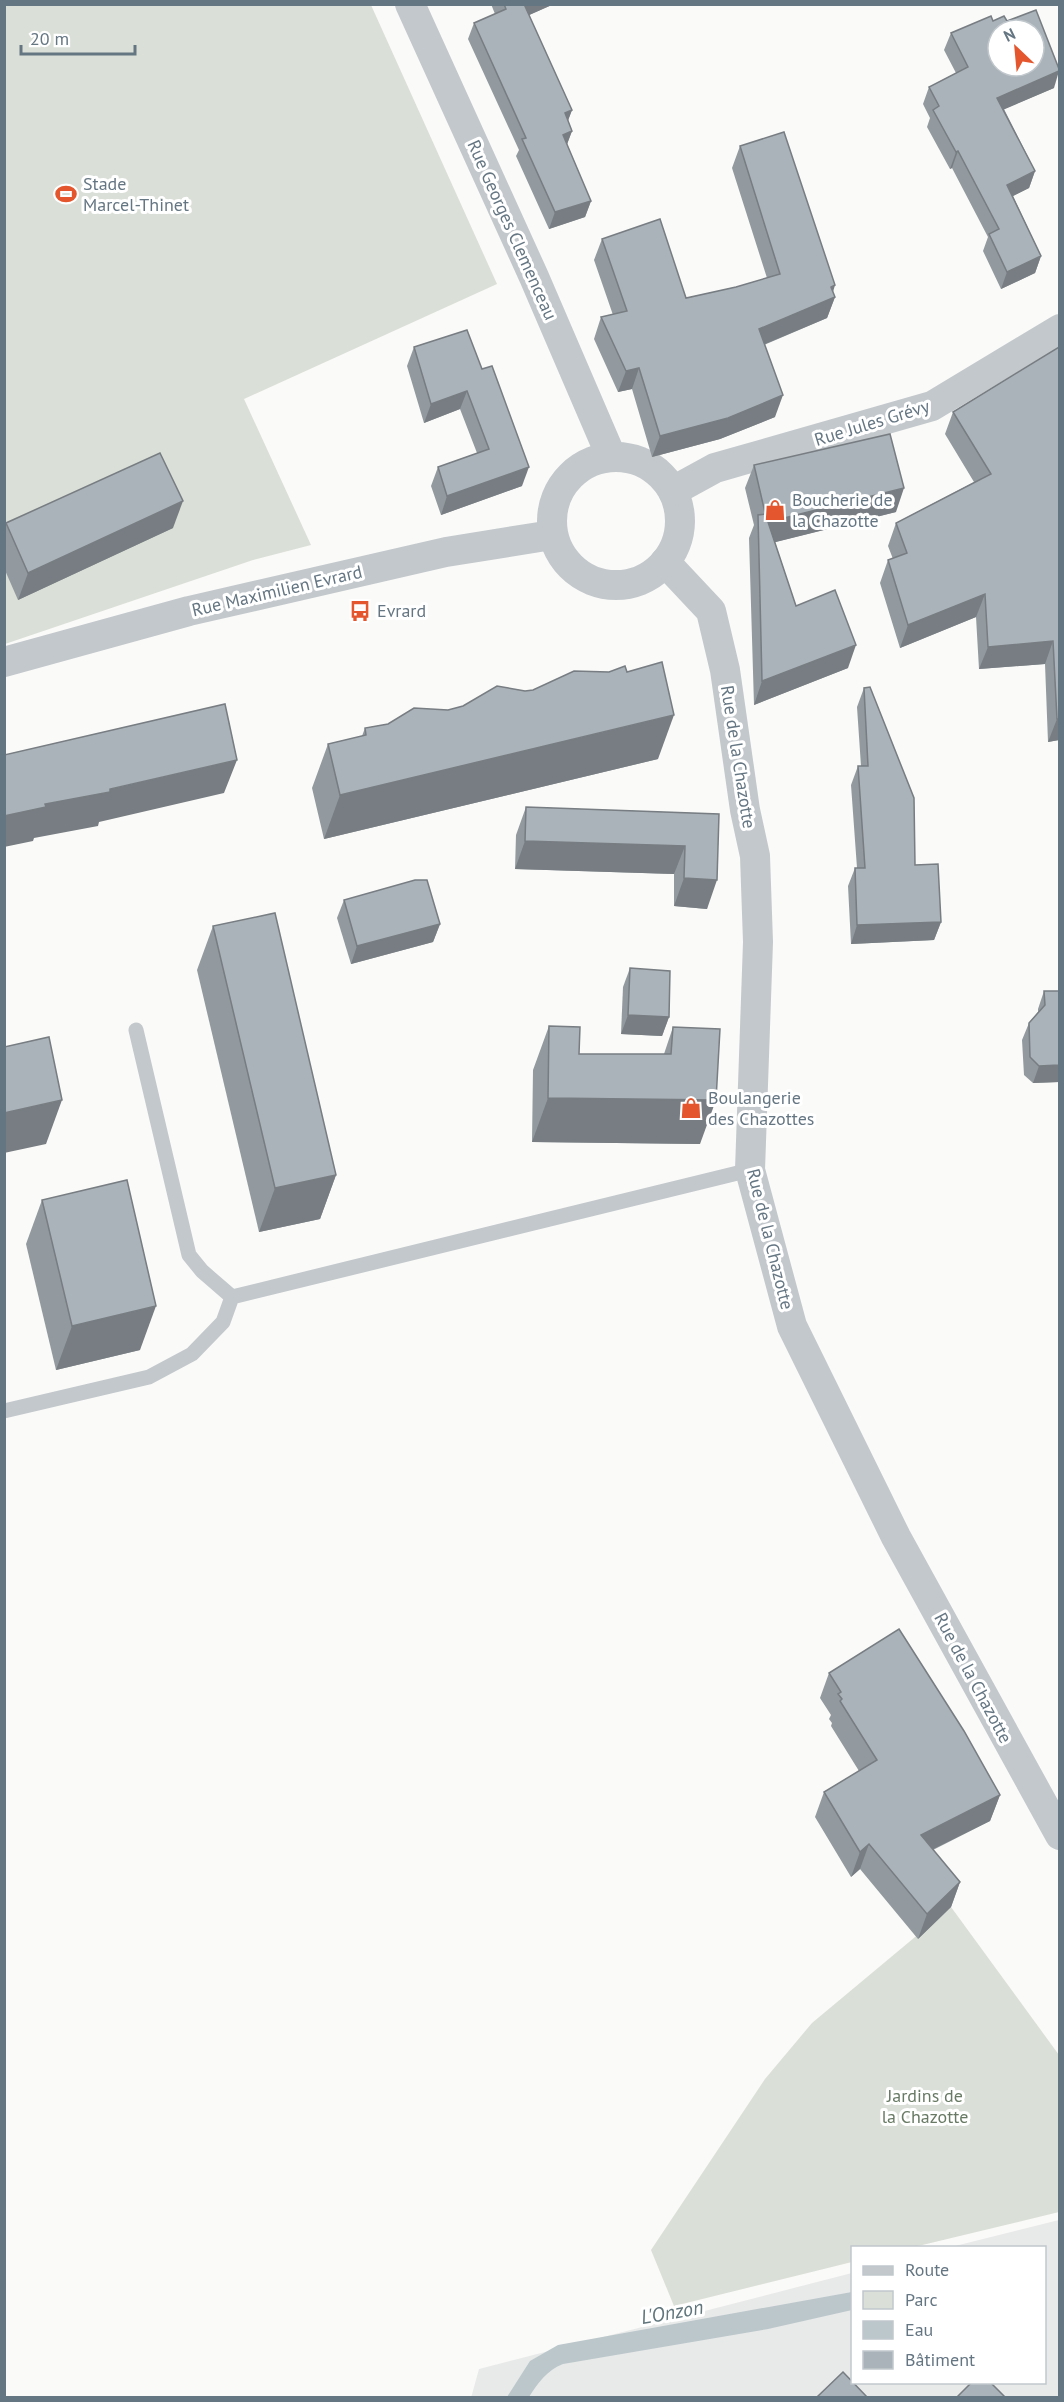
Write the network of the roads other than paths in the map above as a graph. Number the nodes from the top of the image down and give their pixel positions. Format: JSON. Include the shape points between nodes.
{"nodes":[{"id":1,"x":410,"y":4,"type":"edge"},
{"id":2,"x":1059,"y":329,"type":"edge"},
{"id":3,"x":611,"y":456,"type":"junction"},
{"id":4,"x":673,"y":491,"type":"junction"},
{"id":5,"x":552,"y":536,"type":"junction"},
{"id":6,"x":665,"y":562,"type":"junction"},
{"id":7,"x":4,"y":662,"type":"edge"},
{"id":8,"x":136,"y":1029,"type":"dead end"},
{"id":9,"x":750,"y":1170,"type":"junction"},
{"id":10,"x":232,"y":1297,"type":"junction"},
{"id":11,"x":4,"y":1411,"type":"edge"},
{"id":12,"x":1059,"y":1835,"type":"edge"}],
"edges":[{"from":1,"to":3,"type":"street","name":"Rue Georges Clemenceau"},
{"from":2,"to":4,"type":"street","name":"Rue Jules Grévy","via":[[932,406],[715,468]]},
{"from":3,"to":4,"type":"street","via":[[636,459],[658,471]]},
{"from":3,"to":5,"type":"street","via":[[589,461],[571,474],[558,492],[551,513]]},
{"from":4,"to":6,"type":"street","via":[[680,515],[678,540]]},
{"from":5,"to":6,"type":"street","via":[[562,557],[579,574],[601,584],[625,585],[647,577]]},
{"from":5,"to":7,"type":"street","name":"Rue Maximilien Evrard","via":[[446,552],[189,612]]},
{"from":6,"to":9,"type":"street","name":"Rue de la Chazotte","via":[[711,611],[725,670],[755,856],[758,942]]},
{"from":8,"to":10,"type":"lane","via":[[189,1255]]},
{"from":9,"to":10,"type":"lane"},
{"from":9,"to":12,"type":"street","name":"Rue de la Chazotte","via":[[792,1326],[896,1537]]},
{"from":10,"to":11,"type":"lane","via":[[223,1322],[192,1354],[149,1377]]}]}
